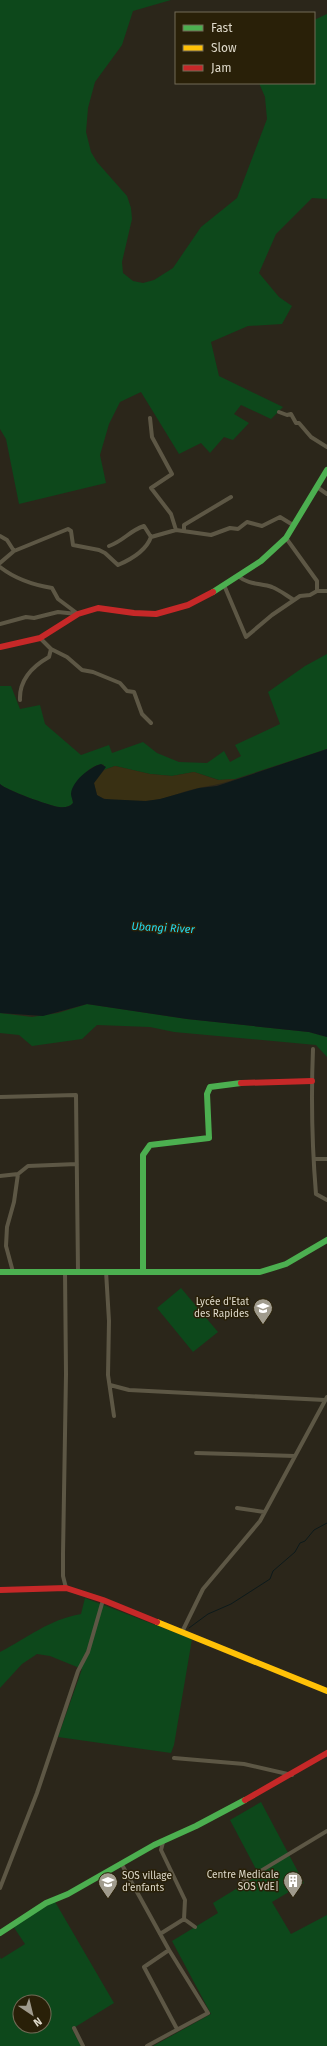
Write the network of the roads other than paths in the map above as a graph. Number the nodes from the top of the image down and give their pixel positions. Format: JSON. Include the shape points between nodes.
{"nodes":[{"id":1,"x":279,"y":412,"type":"dead end"},
{"id":2,"x":150,"y":418,"type":"dead end"},
{"id":3,"x":327,"y":447,"type":"edge"},
{"id":4,"x":327,"y":470,"type":"edge"},
{"id":5,"x":317,"y":487,"type":"junction"},
{"id":6,"x":327,"y":494,"type":"edge"},
{"id":7,"x":231,"y":497,"type":"dead end"},
{"id":8,"x":293,"y":525,"type":"junction"},
{"id":9,"x":176,"y":530,"type":"junction"},
{"id":10,"x":184,"y":531,"type":"junction"},
{"id":11,"x":0,"y":536,"type":"edge"},
{"id":12,"x":152,"y":537,"type":"junction"},
{"id":13,"x":286,"y":538,"type":"junction"},
{"id":14,"x":109,"y":546,"type":"dead end"},
{"id":15,"x":14,"y":551,"type":"junction"},
{"id":16,"x":0,"y":563,"type":"edge"},
{"id":17,"x":0,"y":567,"type":"edge"},
{"id":18,"x":238,"y":576,"type":"junction"},
{"id":19,"x":224,"y":585,"type":"junction"},
{"id":20,"x":317,"y":591,"type":"junction"},
{"id":21,"x":327,"y":591,"type":"edge"},
{"id":22,"x":294,"y":600,"type":"junction"},
{"id":23,"x":78,"y":614,"type":"junction"},
{"id":24,"x":0,"y":624,"type":"edge"},
{"id":25,"x":40,"y":638,"type":"junction"},
{"id":26,"x":0,"y":647,"type":"edge"},
{"id":27,"x":51,"y":649,"type":"junction"},
{"id":28,"x":20,"y":700,"type":"dead end"},
{"id":29,"x":151,"y":724,"type":"dead end"},
{"id":30,"x":313,"y":1048,"type":"dead end"},
{"id":31,"x":312,"y":1081,"type":"junction"},
{"id":32,"x":0,"y":1097,"type":"edge"},
{"id":33,"x":327,"y":1159,"type":"edge"},
{"id":34,"x":314,"y":1160,"type":"junction"},
{"id":35,"x":77,"y":1164,"type":"junction"},
{"id":36,"x":18,"y":1174,"type":"junction"},
{"id":37,"x":0,"y":1176,"type":"edge"},
{"id":38,"x":327,"y":1200,"type":"edge"},
{"id":39,"x":327,"y":1240,"type":"edge"},
{"id":40,"x":65,"y":1271,"type":"junction"},
{"id":41,"x":78,"y":1271,"type":"junction"},
{"id":42,"x":0,"y":1272,"type":"edge"},
{"id":43,"x":13,"y":1272,"type":"junction"},
{"id":44,"x":106,"y":1272,"type":"junction"},
{"id":45,"x":143,"y":1272,"type":"junction"},
{"id":46,"x":110,"y":1385,"type":"junction"},
{"id":47,"x":326,"y":1398,"type":"edge"},
{"id":48,"x":114,"y":1416,"type":"dead end"},
{"id":49,"x":196,"y":1453,"type":"dead end"},
{"id":50,"x":295,"y":1456,"type":"junction"},
{"id":51,"x":237,"y":1508,"type":"dead end"},
{"id":52,"x":264,"y":1512,"type":"junction"},
{"id":53,"x":66,"y":1588,"type":"junction"},
{"id":54,"x":0,"y":1590,"type":"edge"},
{"id":55,"x":103,"y":1600,"type":"junction"},
{"id":56,"x":182,"y":1632,"type":"junction"},
{"id":57,"x":327,"y":1691,"type":"edge"},
{"id":58,"x":327,"y":1753,"type":"edge"},
{"id":59,"x":174,"y":1758,"type":"dead end"},
{"id":60,"x":292,"y":1775,"type":"junction"},
{"id":61,"x":327,"y":1832,"type":"edge"},
{"id":62,"x":163,"y":1841,"type":"junction"},
{"id":63,"x":121,"y":1864,"type":"junction"},
{"id":64,"x":240,"y":1884,"type":"dead end"},
{"id":65,"x":0,"y":1888,"type":"edge"},
{"id":66,"x":184,"y":1919,"type":"junction"},
{"id":67,"x":195,"y":1927,"type":"dead end"},
{"id":68,"x":0,"y":1933,"type":"edge"},
{"id":69,"x":160,"y":1934,"type":"junction"},
{"id":70,"x":169,"y":1950,"type":"junction"},
{"id":71,"x":74,"y":2028,"type":"dead end"},
{"id":72,"x":177,"y":2029,"type":"junction"},
{"id":73,"x":83,"y":2046,"type":"edge"},
{"id":74,"x":147,"y":2046,"type":"edge"}],
"edges":[{"from":1,"to":3,"type":"street","via":[[291,414],[311,438]]},
{"from":2,"to":9,"type":"street","via":[[152,437],[172,474],[152,488],[171,514]]},
{"from":4,"to":5,"type":"main road"},
{"from":5,"to":6,"type":"street"},
{"from":5,"to":8,"type":"main road"},
{"from":7,"to":10,"type":"street","via":[[184,525]]},
{"from":8,"to":10,"type":"street","via":[[280,517],[262,526],[247,522],[238,529],[230,528],[211,535]]},
{"from":8,"to":13,"type":"main road"},
{"from":9,"to":10,"type":"street"},
{"from":9,"to":12,"type":"street"},
{"from":11,"to":15,"type":"street","via":[[7,540]]},
{"from":12,"to":14,"type":"street","via":[[144,526],[133,530],[121,542]]},
{"from":12,"to":15,"type":"street","via":[[148,546],[128,562],[118,565],[105,553],[72,545],[71,531],[68,529]]},
{"from":13,"to":18,"type":"main road","via":[[258,564]]},
{"from":13,"to":20,"type":"street","via":[[317,582]]},
{"from":15,"to":16,"type":"street"},
{"from":17,"to":23,"type":"street","via":[[20,579],[52,588],[58,599]]},
{"from":18,"to":19,"type":"main road"},
{"from":18,"to":22,"type":"street","via":[[250,583],[283,592]]},
{"from":19,"to":22,"type":"street","via":[[246,637]]},
{"from":19,"to":23,"type":"main road","via":[[168,612],[156,614],[98,608]]},
{"from":20,"to":21,"type":"street"},
{"from":20,"to":22,"type":"street"},
{"from":23,"to":24,"type":"street","via":[[58,612]]},
{"from":23,"to":25,"type":"main road"},
{"from":25,"to":26,"type":"main road"},
{"from":25,"to":27,"type":"street"},
{"from":27,"to":28,"type":"street","via":[[49,657],[30,670],[24,681]]},
{"from":27,"to":29,"type":"street","via":[[67,657],[82,670],[120,683],[127,691],[134,692],[142,714]]},
{"from":30,"to":31,"type":"street"},
{"from":31,"to":34,"type":"street"},
{"from":31,"to":45,"type":"main road","via":[[254,1082],[210,1087],[207,1094],[209,1138],[158,1143],[146,1149],[142,1155]]},
{"from":32,"to":35,"type":"street","via":[[76,1095]]},
{"from":33,"to":34,"type":"street"},
{"from":34,"to":38,"type":"street","via":[[316,1194]]},
{"from":35,"to":36,"type":"street","via":[[28,1166]]},
{"from":35,"to":41,"type":"street"},
{"from":36,"to":37,"type":"street"},
{"from":36,"to":43,"type":"street","via":[[14,1202],[6,1228],[6,1246]]},
{"from":39,"to":45,"type":"main road","via":[[290,1263],[271,1271],[246,1274]]},
{"from":40,"to":41,"type":"main road"},
{"from":40,"to":43,"type":"main road"},
{"from":40,"to":53,"type":"street","via":[[63,1576]]},
{"from":41,"to":44,"type":"main road"},
{"from":42,"to":43,"type":"main road"},
{"from":44,"to":45,"type":"main road"},
{"from":44,"to":46,"type":"street"},
{"from":46,"to":47,"type":"street","via":[[129,1390]]},
{"from":46,"to":48,"type":"street"},
{"from":47,"to":50,"type":"street"},
{"from":49,"to":50,"type":"street"},
{"from":50,"to":52,"type":"street"},
{"from":51,"to":52,"type":"street"},
{"from":52,"to":56,"type":"street","via":[[260,1521],[203,1589]]},
{"from":53,"to":54,"type":"main road"},
{"from":53,"to":55,"type":"main road"},
{"from":55,"to":56,"type":"main road"},
{"from":55,"to":65,"type":"street","via":[[88,1652],[78,1671],[38,1792]]},
{"from":56,"to":57,"type":"main road"},
{"from":58,"to":60,"type":"main road"},
{"from":59,"to":60,"type":"street","via":[[244,1764]]},
{"from":60,"to":62,"type":"main road"},
{"from":61,"to":64,"type":"street"},
{"from":62,"to":63,"type":"main road"},
{"from":62,"to":66,"type":"street","via":[[160,1850],[185,1900]]},
{"from":63,"to":68,"type":"main road","via":[[46,1903]]},
{"from":63,"to":69,"type":"street"},
{"from":66,"to":67,"type":"street"},
{"from":66,"to":69,"type":"street"},
{"from":69,"to":70,"type":"street"},
{"from":70,"to":72,"type":"street","via":[[144,1967]]},
{"from":70,"to":72,"type":"street","via":[[208,2013]]},
{"from":71,"to":73,"type":"street"},
{"from":72,"to":74,"type":"street"}]}
